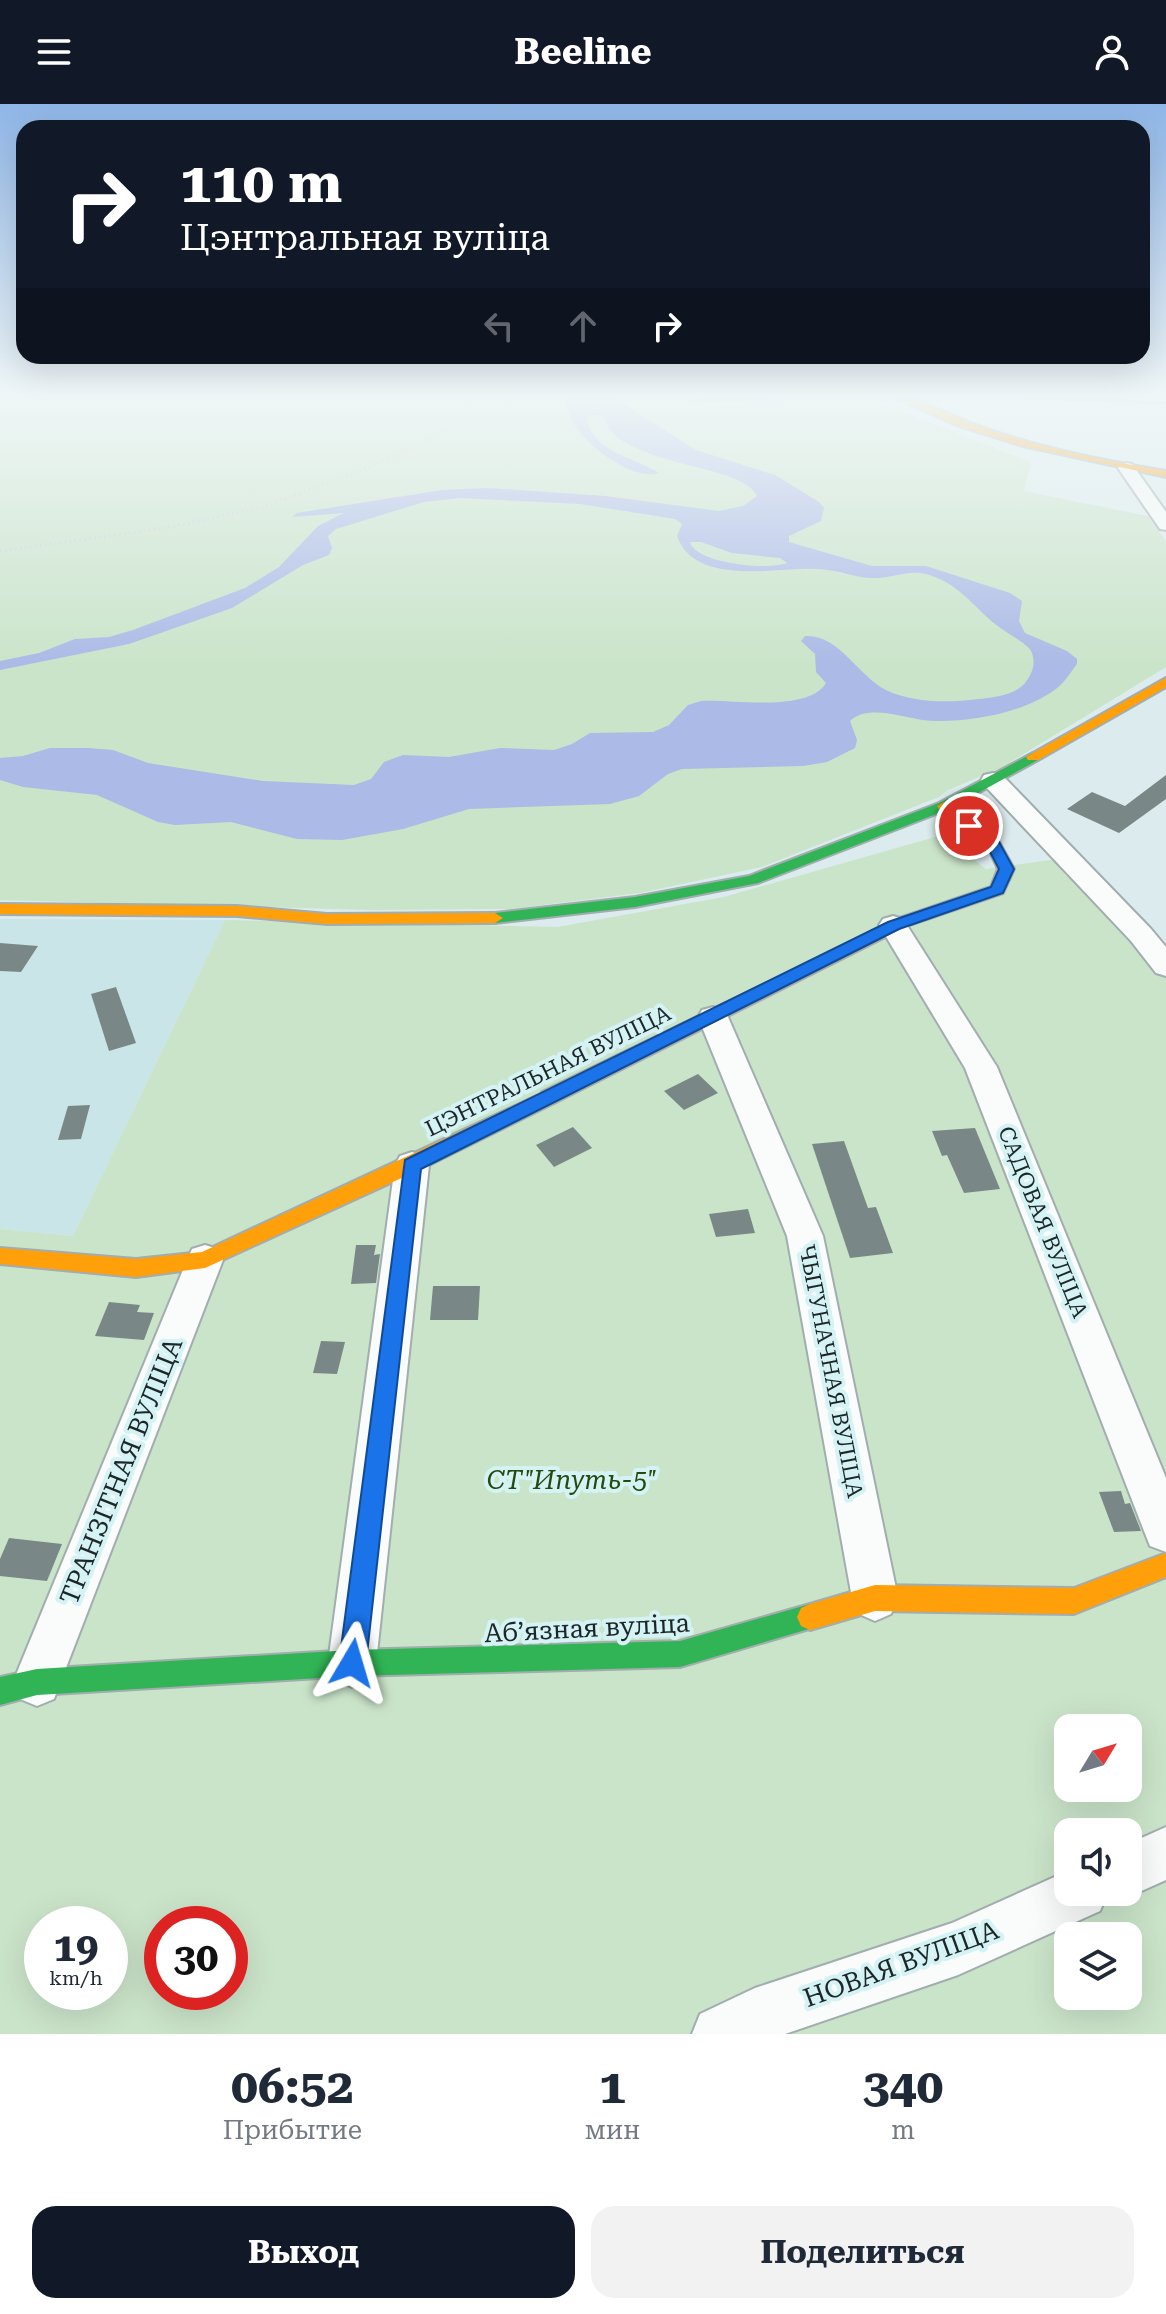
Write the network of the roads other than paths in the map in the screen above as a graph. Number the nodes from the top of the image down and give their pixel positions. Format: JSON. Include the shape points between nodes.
{"nodes":[{"id":1,"x":1138,"y":485,"type":"edge"},
{"id":2,"x":1166,"y":525,"type":"edge"},
{"id":3,"x":1166,"y":682,"type":"edge"},
{"id":4,"x":993,"y":780,"type":"junction"},
{"id":5,"x":944,"y":806,"type":"junction"},
{"id":6,"x":0,"y":909,"type":"edge"},
{"id":7,"x":893,"y":925,"type":"junction"},
{"id":8,"x":1166,"y":966,"type":"edge"},
{"id":9,"x":713,"y":1017,"type":"junction"},
{"id":10,"x":412,"y":1165,"type":"junction"},
{"id":11,"x":0,"y":1256,"type":"edge"},
{"id":12,"x":205,"y":1260,"type":"junction"},
{"id":13,"x":1166,"y":1531,"type":"edge"},
{"id":14,"x":1166,"y":1565,"type":"edge"},
{"id":15,"x":875,"y":1598,"type":"junction"},
{"id":16,"x":352,"y":1663,"type":"junction"},
{"id":17,"x":18,"y":1687,"type":"edge"},
{"id":18,"x":1166,"y":1853,"type":"edge"},
{"id":19,"x":1142,"y":1864,"type":"edge"},
{"id":20,"x":1054,"y":1904,"type":"edge"},
{"id":21,"x":720,"y":2034,"type":"edge"}],
"edges":[{"from":1,"to":2,"type":"street"},
{"from":3,"to":4,"type":"street"},
{"from":4,"to":5,"type":"street"},
{"from":4,"to":8,"type":"street"},
{"from":5,"to":6,"type":"street","via":[[753,880],[538,914],[473,920],[342,919],[237,911]]},
{"from":5,"to":7,"type":"street","name":"ЦЭНТРАЛЬНАЯ ВУЛІЦА","via":[[994,845],[1006,869],[998,890]]},
{"from":7,"to":9,"type":"street","name":"ЦЭНТРАЛЬНАЯ ВУЛІЦА"},
{"from":7,"to":13,"type":"street","name":"САДОВАЯ ВУЛІЦА","via":[[981,1067]]},
{"from":9,"to":10,"type":"street","name":"ЦЭНТРАЛЬНАЯ ВУЛІЦА"},
{"from":9,"to":15,"type":"street","name":"ЧЫГУНАЧНАЯ ВУЛІЦА","via":[[805,1236]]},
{"from":10,"to":12,"type":"street","name":"ЦЭНТРАЛЬНАЯ ВУЛІЦА"},
{"from":10,"to":16,"type":"street"},
{"from":11,"to":12,"type":"street","name":"ЦЭНТРАЛЬНАЯ ВУЛІЦА","via":[[136,1268]]},
{"from":12,"to":17,"type":"street","name":"ТРАНЗІТНАЯ ВУЛІЦА"},
{"from":14,"to":15,"type":"street","name":"Абʼязная вуліца","via":[[1074,1601]]},
{"from":15,"to":16,"type":"street","name":"Абʼязная вуліца","via":[[680,1654]]},
{"from":16,"to":17,"type":"street","name":"Абʼязная вуліца"},
{"from":18,"to":19,"type":"street"},
{"from":20,"to":21,"type":"street","name":"НОВАЯ ВУЛІЦА","via":[[958,1948],[755,2016]]}]}
